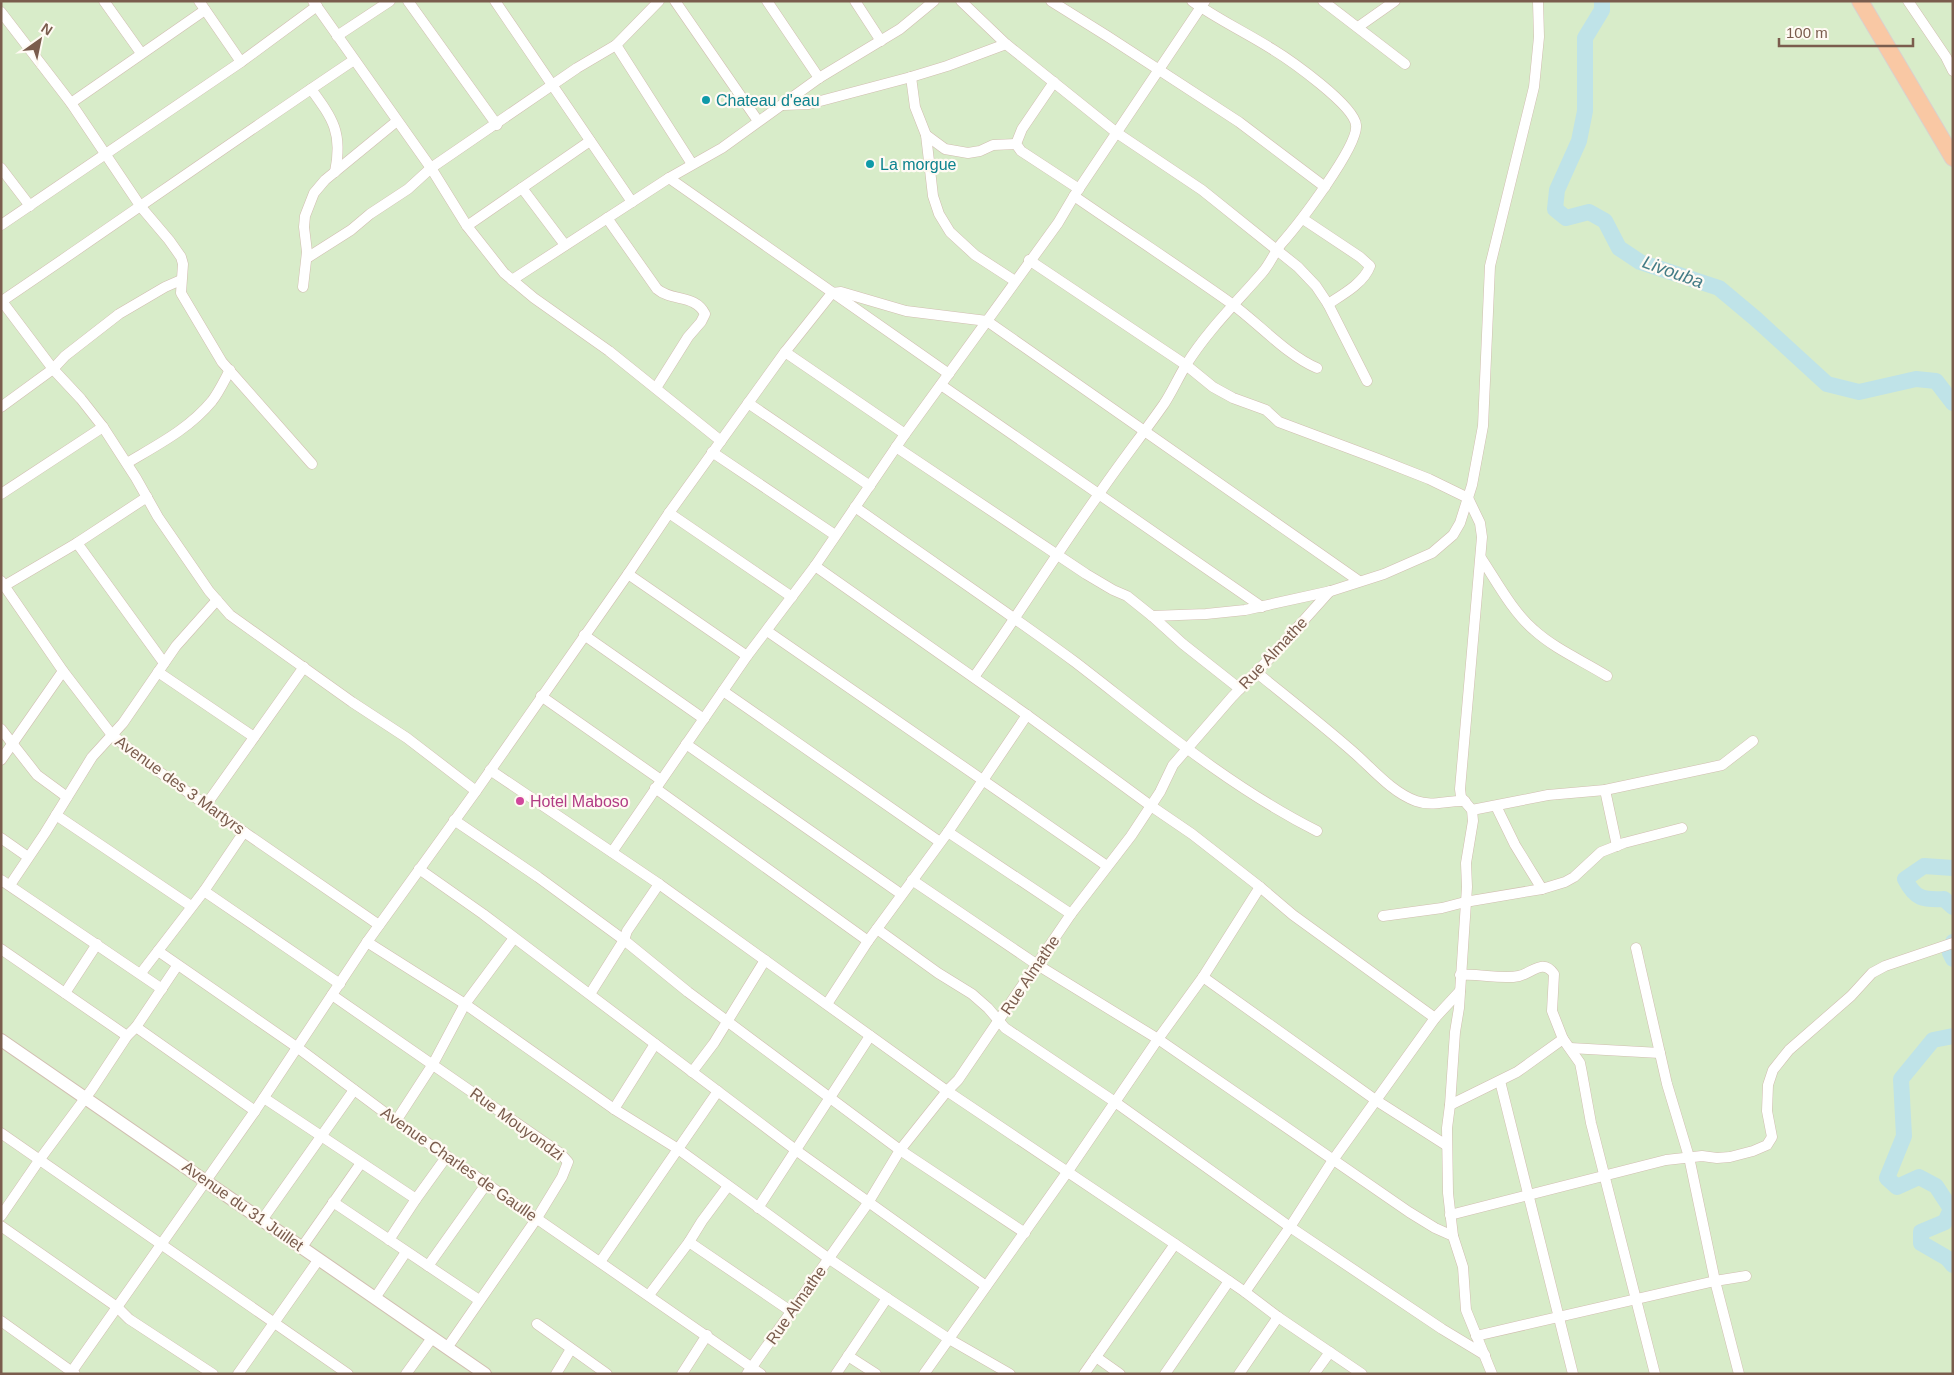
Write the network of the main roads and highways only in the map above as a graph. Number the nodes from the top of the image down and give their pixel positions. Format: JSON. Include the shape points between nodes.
{"nodes":[{"id":1,"x":1860,"y":1,"type":"edge"},
{"id":2,"x":1953,"y":158,"type":"edge"}],
"edges":[{"from":1,"to":2,"type":"highway"}]}
